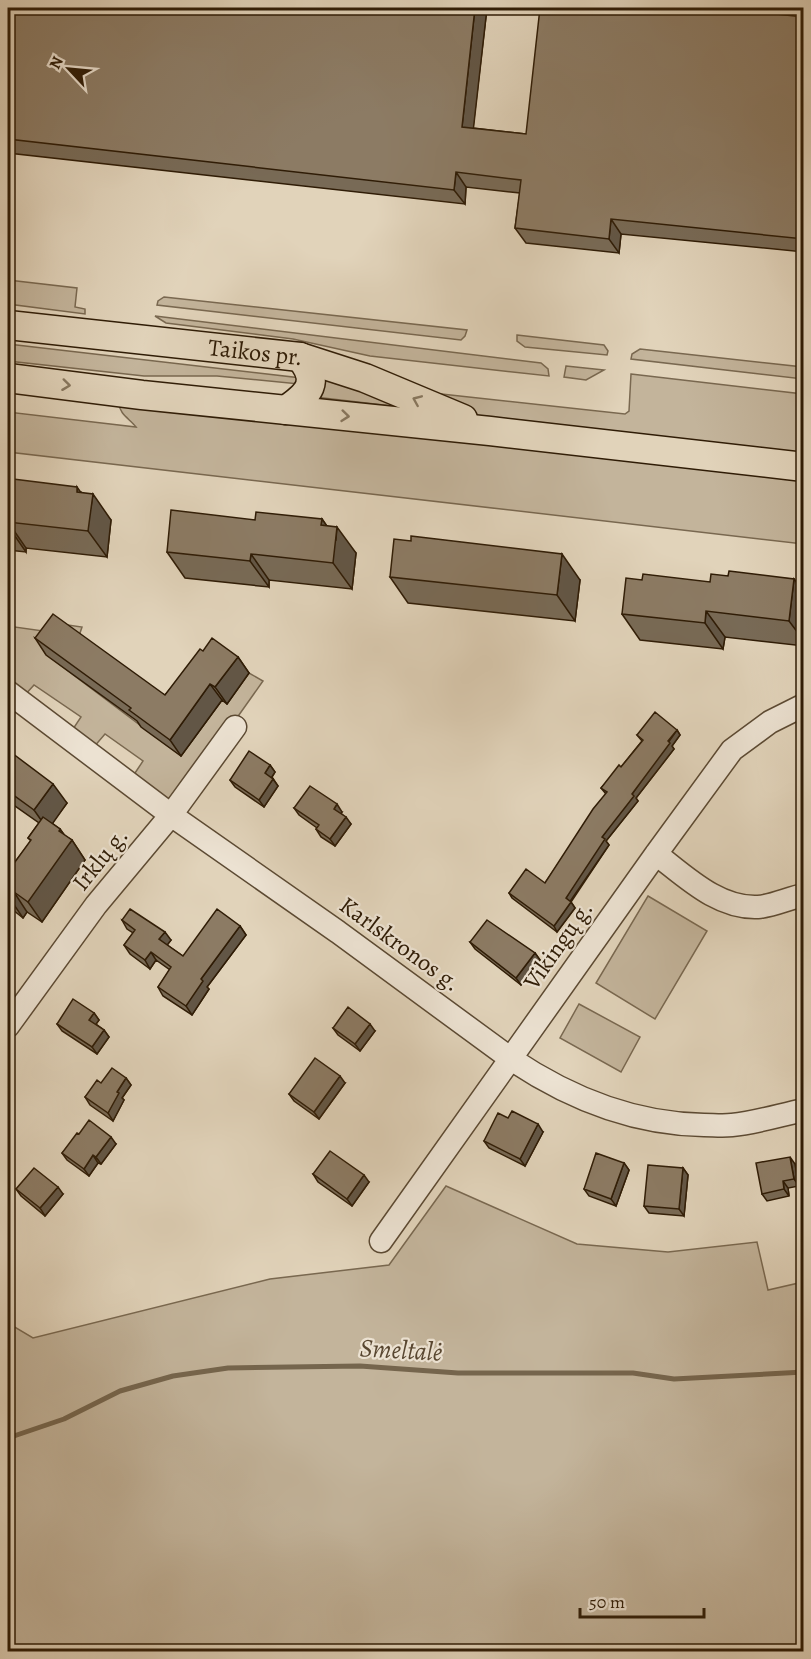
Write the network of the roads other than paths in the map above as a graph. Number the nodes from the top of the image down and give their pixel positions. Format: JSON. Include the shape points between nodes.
{"nodes":[{"id":1,"x":8,"y":325,"type":"edge"},
{"id":2,"x":300,"y":357,"type":"junction"},
{"id":3,"x":8,"y":378,"type":"edge"},
{"id":4,"x":286,"y":410,"type":"junction"},
{"id":5,"x":490,"y":431,"type":"junction"},
{"id":6,"x":804,"y":467,"type":"edge"},
{"id":7,"x":8,"y":692,"type":"edge"},
{"id":8,"x":804,"y":705,"type":"edge"},
{"id":9,"x":235,"y":727,"type":"dead end"},
{"id":10,"x":171,"y":815,"type":"junction"},
{"id":11,"x":656,"y":854,"type":"junction"},
{"id":12,"x":804,"y":895,"type":"edge"},
{"id":13,"x":8,"y":1026,"type":"edge"},
{"id":14,"x":511,"y":1059,"type":"junction"},
{"id":15,"x":804,"y":1110,"type":"edge"},
{"id":16,"x":381,"y":1241,"type":"dead end"}],
"edges":[{"from":1,"to":2,"type":"main road","name":"Taikos pr."},
{"from":2,"to":4,"type":"main road","via":[[312,384],[305,397]]},
{"from":5,"to":2,"type":"main road","name":"Taikos pr.","one_way":true,"via":[[365,378]]},
{"from":3,"to":4,"type":"main road","name":"Taikos pr.","one_way":true},
{"from":4,"to":5,"type":"main road","name":"Taikos pr.","one_way":true},
{"from":5,"to":6,"type":"main road","name":"Taikos pr."},
{"from":7,"to":10,"type":"street","name":"Karlskronos g."},
{"from":8,"to":11,"type":"street","name":"Vikingų g.","via":[[770,722],[732,750]]},
{"from":9,"to":10,"type":"street","name":"Irklų g."},
{"from":10,"to":13,"type":"street","name":"Irklų g.","via":[[96,905]]},
{"from":10,"to":14,"type":"street","name":"Karlskronos g."},
{"from":11,"to":12,"type":"street","via":[[708,892],[731,903],[758,907]]},
{"from":11,"to":14,"type":"street","name":"Vikingų g."},
{"from":14,"to":15,"type":"street","name":"Karlskronos g.","via":[[571,1094],[639,1118],[680,1125],[731,1125]]},
{"from":14,"to":16,"type":"street","name":"Vikingų g."}]}
